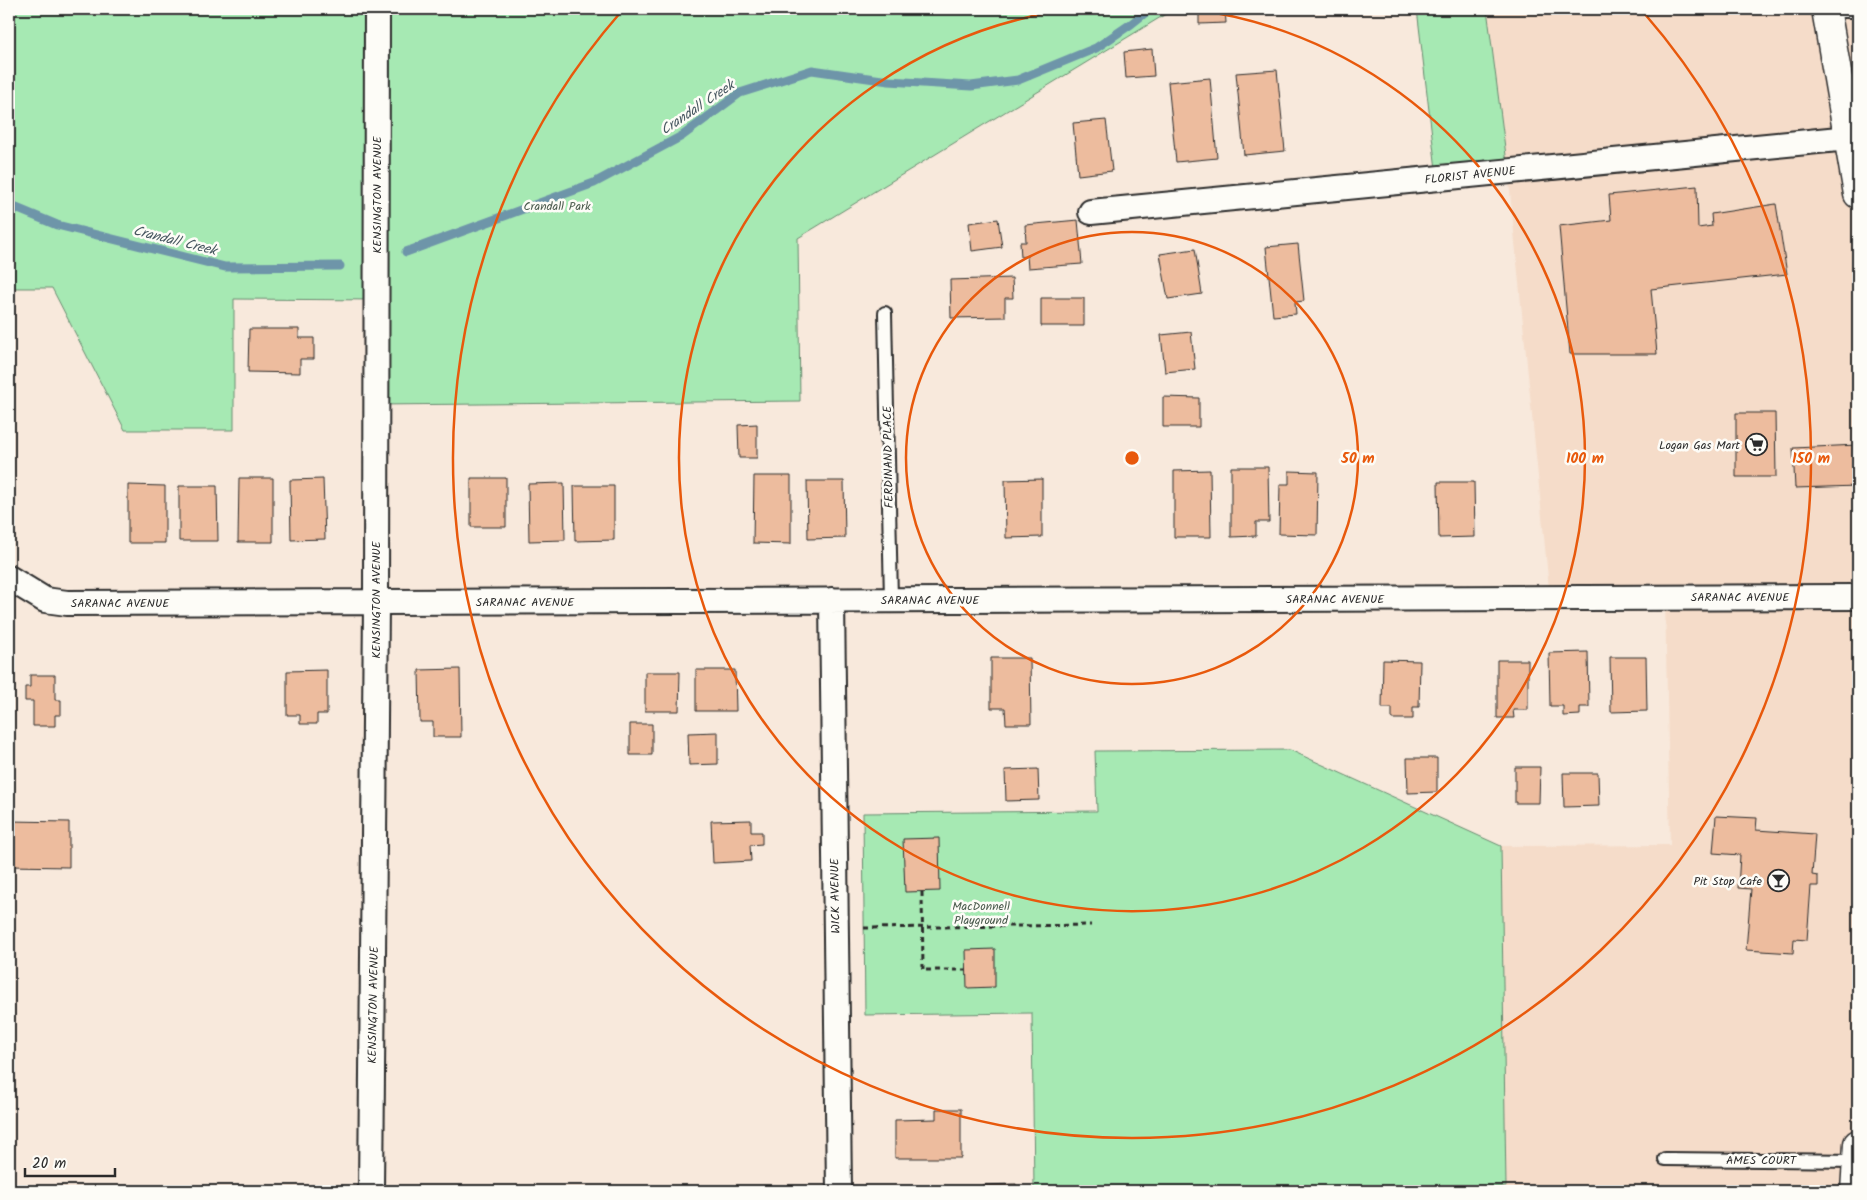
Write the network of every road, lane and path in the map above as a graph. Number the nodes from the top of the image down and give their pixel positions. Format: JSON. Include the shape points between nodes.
{"nodes":[{"id":1,"x":377,"y":9,"type":"edge"},
{"id":2,"x":1826,"y":10,"type":"edge"},
{"id":3,"x":1858,"y":11,"type":"edge"},
{"id":4,"x":1849,"y":138,"type":"junction"},
{"id":5,"x":1858,"y":194,"type":"edge"},
{"id":6,"x":1091,"y":212,"type":"dead end"},
{"id":7,"x":885,"y":313,"type":"dead end"},
{"id":8,"x":9,"y":578,"type":"edge"},
{"id":9,"x":1858,"y":596,"type":"edge"},
{"id":10,"x":832,"y":600,"type":"junction"},
{"id":11,"x":891,"y":600,"type":"junction"},
{"id":12,"x":376,"y":603,"type":"junction"},
{"id":13,"x":922,"y":892,"type":"dead end"},
{"id":14,"x":1092,"y":925,"type":"dead end"},
{"id":15,"x":923,"y":927,"type":"junction"},
{"id":16,"x":836,"y":928,"type":"junction"},
{"id":17,"x":967,"y":970,"type":"dead end"},
{"id":18,"x":1858,"y":1152,"type":"edge"},
{"id":19,"x":1666,"y":1159,"type":"dead end"},
{"id":20,"x":371,"y":1191,"type":"edge"},
{"id":21,"x":839,"y":1191,"type":"edge"},
{"id":22,"x":1855,"y":1191,"type":"edge"}],
"edges":[{"from":1,"to":12,"type":"street","name":"KENSINGTON AVENUE"},
{"from":2,"to":3,"type":"lane"},
{"from":2,"to":4,"type":"street"},
{"from":4,"to":5,"type":"street"},
{"from":4,"to":6,"type":"street","name":"FLORIST AVENUE"},
{"from":7,"to":11,"type":"lane","name":"FERDINAND PLACE"},
{"from":8,"to":12,"type":"street","name":"SARANAC AVENUE","via":[[45,600],[67,603]]},
{"from":9,"to":11,"type":"street","name":"SARANAC AVENUE"},
{"from":10,"to":11,"type":"street","name":"SARANAC AVENUE"},
{"from":10,"to":12,"type":"street","name":"SARANAC AVENUE"},
{"from":10,"to":16,"type":"street","name":"WICK AVENUE"},
{"from":12,"to":20,"type":"street","name":"KENSINGTON AVENUE"},
{"from":13,"to":15,"type":"path"},
{"from":14,"to":15,"type":"path"},
{"from":15,"to":16,"type":"path"},
{"from":15,"to":17,"type":"path","via":[[923,970]]},
{"from":16,"to":21,"type":"street","name":"WICK AVENUE"},
{"from":18,"to":19,"type":"lane","name":"AMES COURT"},
{"from":18,"to":22,"type":"street"}]}
